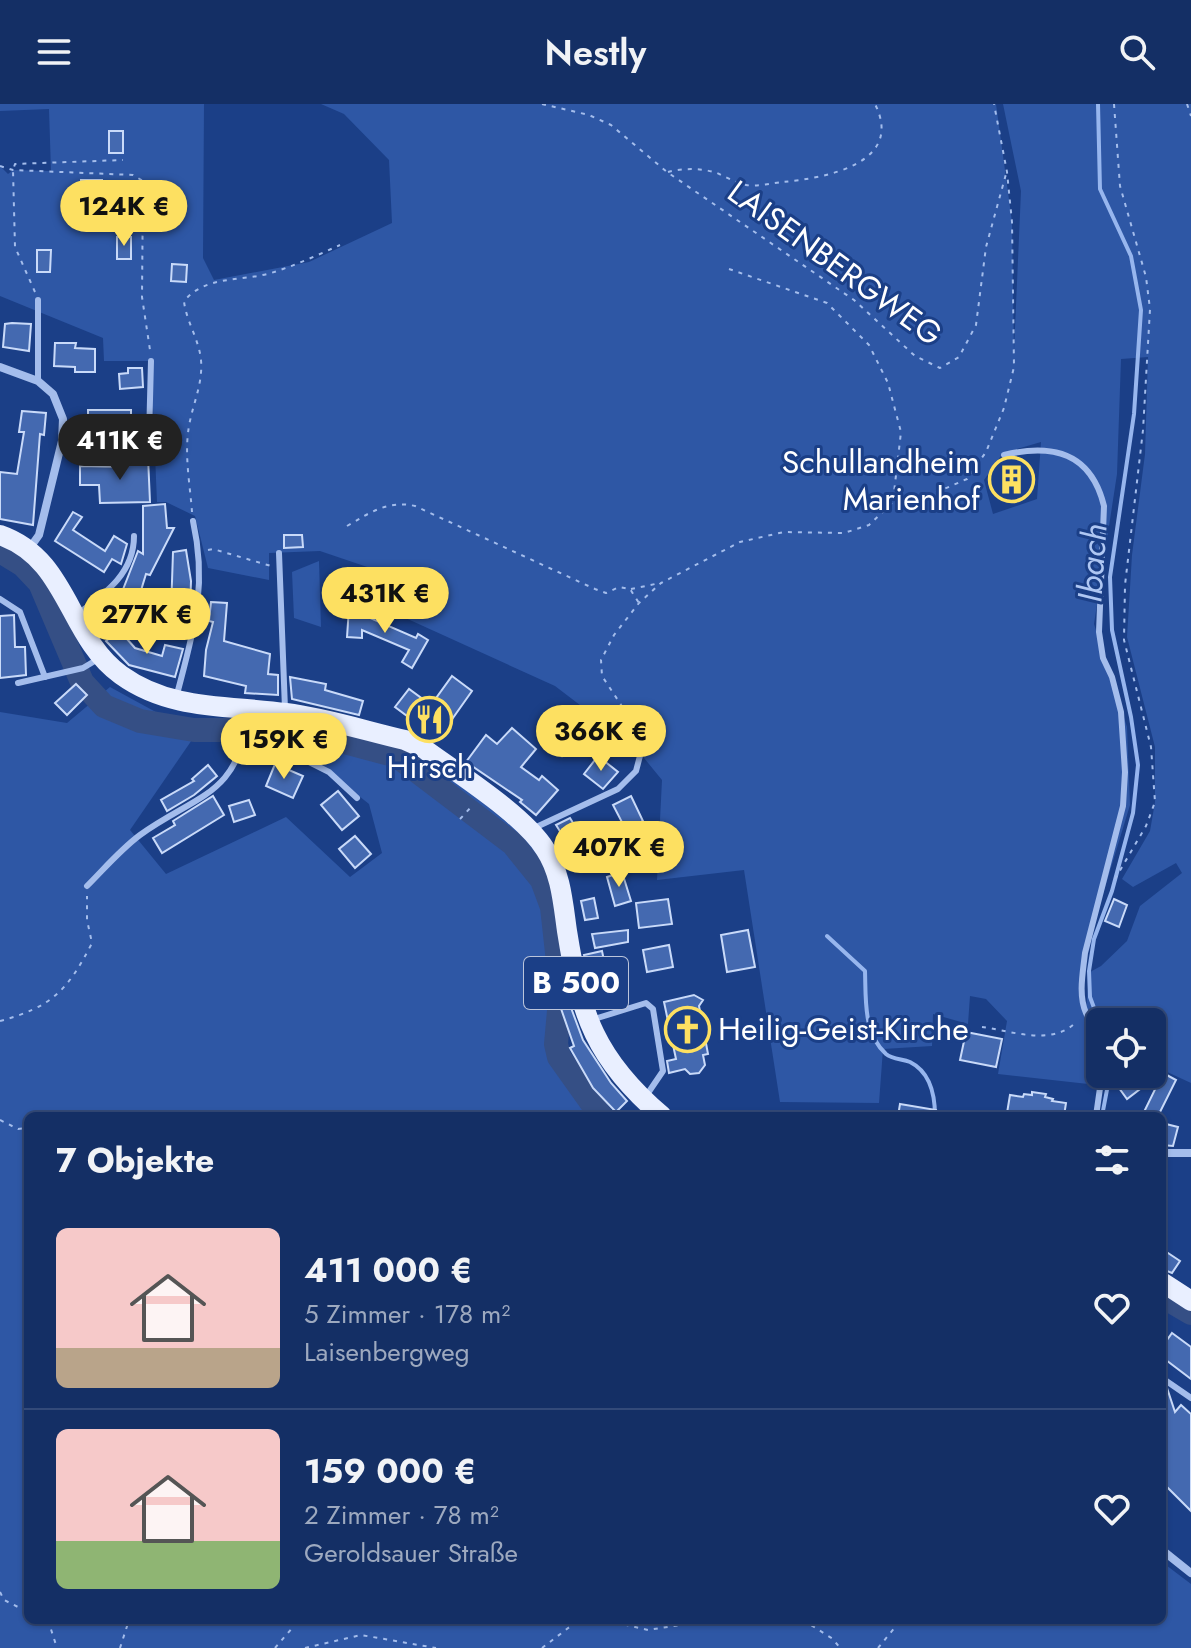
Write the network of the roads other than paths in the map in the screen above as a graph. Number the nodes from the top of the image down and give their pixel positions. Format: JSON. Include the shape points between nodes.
{"nodes":[{"id":1,"x":38,"y":300,"type":"road end"},
{"id":2,"x":151,"y":361,"type":"road end"},
{"id":3,"x":0,"y":367,"type":"edge"},
{"id":4,"x":38,"y":381,"type":"junction"},
{"id":5,"x":62,"y":441,"type":"junction"},
{"id":6,"x":1004,"y":455,"type":"dead end"},
{"id":7,"x":193,"y":521,"type":"road end"},
{"id":8,"x":0,"y":535,"type":"edge"},
{"id":9,"x":134,"y":536,"type":"dead end"},
{"id":10,"x":29,"y":549,"type":"junction"},
{"id":11,"x":279,"y":553,"type":"dead end"},
{"id":12,"x":0,"y":599,"type":"edge"},
{"id":13,"x":76,"y":616,"type":"junction"},
{"id":14,"x":101,"y":657,"type":"junction"},
{"id":15,"x":45,"y":677,"type":"junction"},
{"id":16,"x":18,"y":683,"type":"dead end"},
{"id":17,"x":175,"y":701,"type":"junction"},
{"id":18,"x":285,"y":713,"type":"junction"},
{"id":19,"x":249,"y":715,"type":"junction"},
{"id":20,"x":246,"y":737,"type":"junction"},
{"id":21,"x":641,"y":752,"type":"road end"},
{"id":22,"x":357,"y":798,"type":"dead end"},
{"id":23,"x":531,"y":830,"type":"junction"},
{"id":24,"x":87,"y":886,"type":"road end"},
{"id":25,"x":1086,"y":1013,"type":"edge"},
{"id":26,"x":587,"y":1021,"type":"junction"},
{"id":27,"x":1100,"y":1088,"type":"edge"},
{"id":28,"x":644,"y":1099,"type":"junction"},
{"id":29,"x":658,"y":1112,"type":"edge"},
{"id":30,"x":1097,"y":1112,"type":"edge"},
{"id":31,"x":1166,"y":1153,"type":"edge"},
{"id":32,"x":1191,"y":1153,"type":"edge"},
{"id":33,"x":1166,"y":1285,"type":"edge"},
{"id":34,"x":1191,"y":1301,"type":"edge"},
{"id":35,"x":1166,"y":1382,"type":"edge"},
{"id":36,"x":1191,"y":1398,"type":"edge"},
{"id":37,"x":1166,"y":1553,"type":"edge"},
{"id":38,"x":1191,"y":1573,"type":"edge"}],
"edges":[{"from":1,"to":4,"type":"lane"},
{"from":2,"to":5,"type":"lane","via":[[149,438],[135,448]]},
{"from":3,"to":4,"type":"street"},
{"from":4,"to":5,"type":"street","via":[[53,394],[63,419]]},
{"from":5,"to":10,"type":"street","via":[[39,535]]},
{"from":6,"to":25,"type":"lane","via":[[1048,449],[1071,459],[1092,472],[1104,506],[1099,632],[1121,712],[1125,772],[1123,806],[1085,953]]},
{"from":7,"to":17,"type":"lane","via":[[201,585]]},
{"from":8,"to":10,"type":"main road","number":"B 500"},
{"from":9,"to":13,"type":"lane","via":[[134,553],[113,588]]},
{"from":10,"to":13,"type":"main road","number":"B 500","via":[[48,568]]},
{"from":11,"to":18,"type":"lane"},
{"from":12,"to":15,"type":"lane","via":[[20,612]]},
{"from":13,"to":14,"type":"main road","number":"B 500"},
{"from":14,"to":15,"type":"lane","via":[[83,668]]},
{"from":14,"to":17,"type":"main road","number":"B 500","via":[[131,682]]},
{"from":15,"to":16,"type":"lane"},
{"from":17,"to":19,"type":"main road","number":"B 500"},
{"from":18,"to":19,"type":"main road","number":"B 500"},
{"from":18,"to":23,"type":"main road","number":"B 500","via":[[415,744]]},
{"from":19,"to":20,"type":"lane"},
{"from":20,"to":22,"type":"lane","via":[[329,772]]},
{"from":20,"to":24,"type":"lane","via":[[235,765],[217,788],[140,835]]},
{"from":21,"to":23,"type":"lane","via":[[636,771],[618,789]]},
{"from":23,"to":26,"type":"main road","number":"B 500","via":[[558,878]]},
{"from":26,"to":28,"type":"main road","number":"B 500"},
{"from":26,"to":28,"type":"lane","via":[[646,1003],[653,1009],[663,1071]]},
{"from":27,"to":30,"type":"lane"},
{"from":28,"to":29,"type":"main road","number":"B 500"},
{"from":31,"to":32,"type":"street"},
{"from":33,"to":34,"type":"main road"},
{"from":35,"to":36,"type":"lane"},
{"from":37,"to":38,"type":"street"}]}
